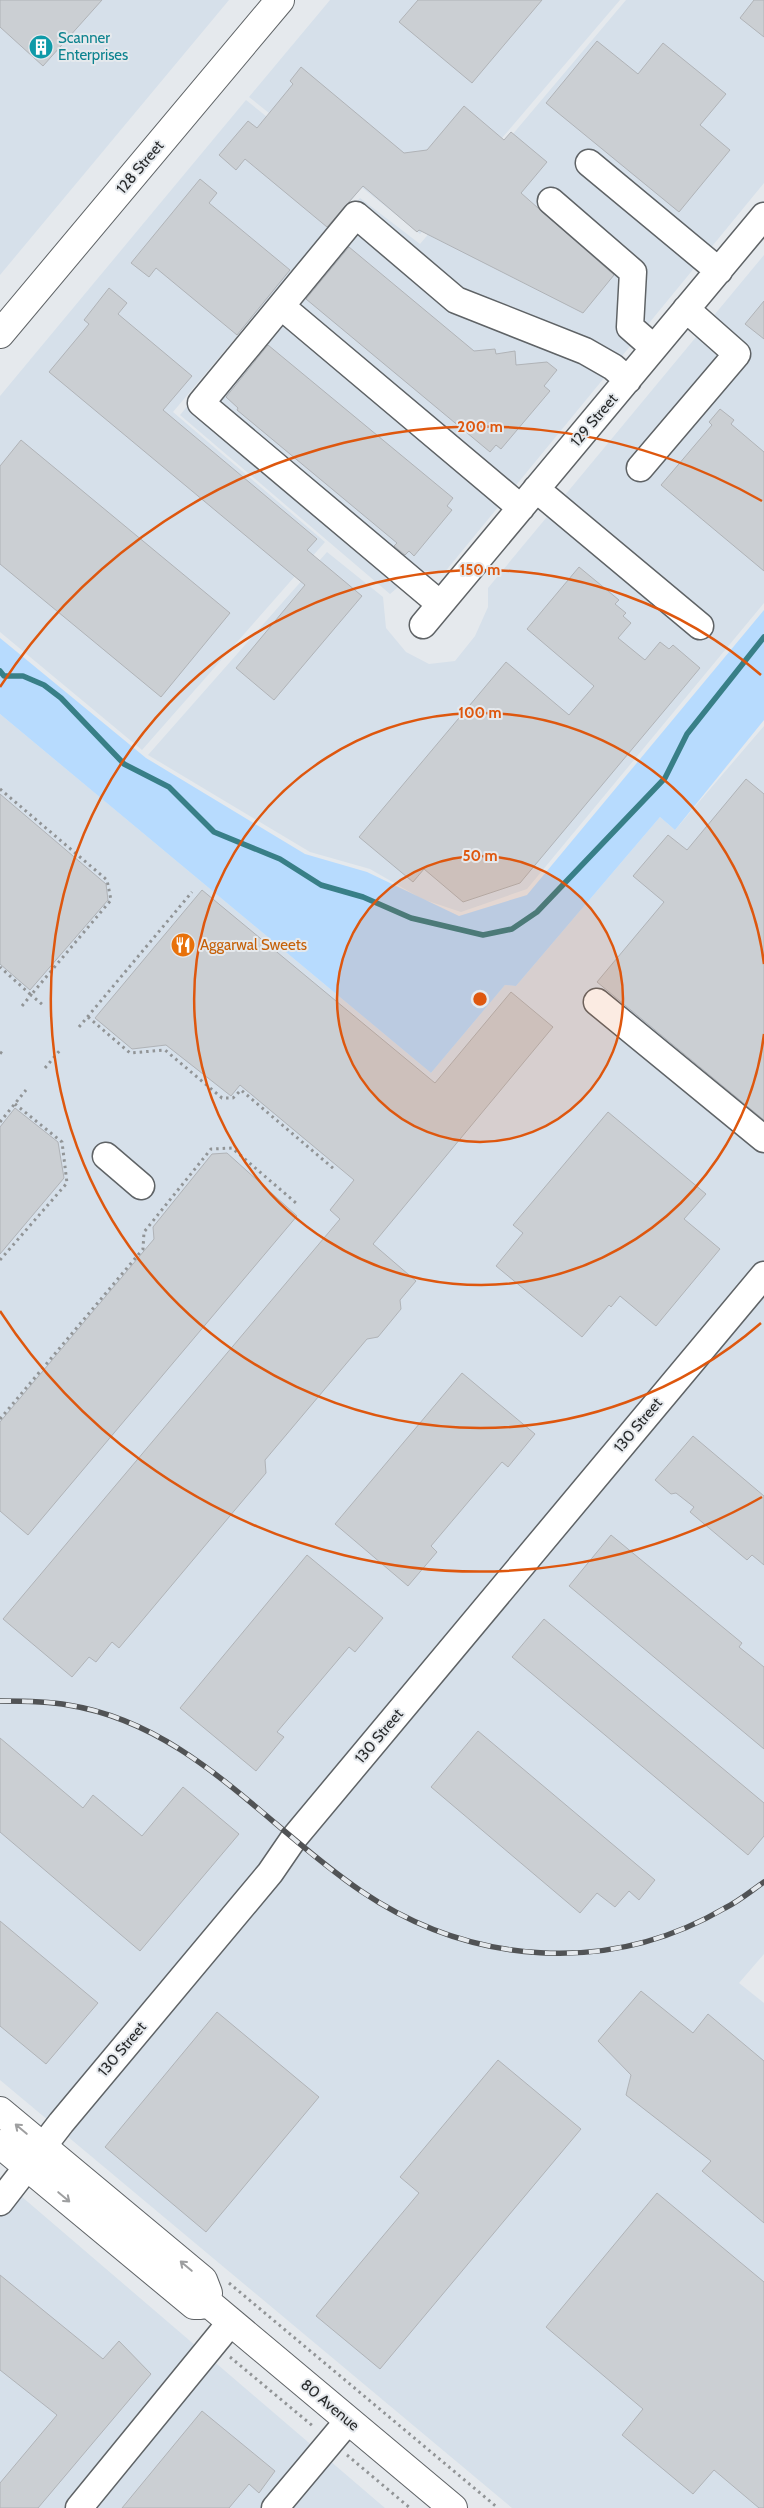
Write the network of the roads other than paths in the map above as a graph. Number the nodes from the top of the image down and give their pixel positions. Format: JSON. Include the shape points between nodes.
{"nodes":[{"id":1,"x":280,"y":0,"type":"edge"},
{"id":2,"x":589,"y":163,"type":"dead end"},
{"id":3,"x":551,"y":201,"type":"dead end"},
{"id":4,"x":764,"y":216,"type":"edge"},
{"id":5,"x":719,"y":271,"type":"junction"},
{"id":6,"x":281,"y":306,"type":"junction"},
{"id":7,"x":686,"y":309,"type":"junction"},
{"id":8,"x":0,"y":334,"type":"edge"},
{"id":9,"x":654,"y":348,"type":"junction"},
{"id":10,"x":628,"y":380,"type":"junction"},
{"id":11,"x":640,"y":468,"type":"dead end"},
{"id":12,"x":528,"y":499,"type":"junction"},
{"id":13,"x":440,"y":604,"type":"junction"},
{"id":14,"x":423,"y":625,"type":"dead end"},
{"id":15,"x":700,"y":626,"type":"dead end"},
{"id":16,"x":597,"y":1002,"type":"dead end"},
{"id":17,"x":764,"y":1139,"type":"edge"},
{"id":18,"x":106,"y":1156,"type":"dead end"},
{"id":19,"x":141,"y":1186,"type":"dead end"},
{"id":20,"x":764,"y":1275,"type":"edge"},
{"id":21,"x":0,"y":2111,"type":"edge"},
{"id":22,"x":0,"y":2144,"type":"edge"},
{"id":23,"x":34,"y":2156,"type":"junction"},
{"id":24,"x":0,"y":2202,"type":"edge"},
{"id":25,"x":231,"y":2322,"type":"junction"},
{"id":26,"x":348,"y":2420,"type":"junction"},
{"id":27,"x":80,"y":2508,"type":"edge"},
{"id":28,"x":275,"y":2508,"type":"edge"},
{"id":29,"x":453,"y":2508,"type":"edge"}],
"edges":[{"from":1,"to":8,"type":"main road","name":"128 Street"},
{"from":2,"to":5,"type":"street"},
{"from":3,"to":9,"type":"street","via":[[633,272],[630,327]]},
{"from":4,"to":5,"type":"street","name":"129 Street"},
{"from":5,"to":7,"type":"street","name":"129 Street"},
{"from":6,"to":10,"type":"street","via":[[356,215],[456,300],[584,351],[613,367]]},
{"from":6,"to":12,"type":"street"},
{"from":6,"to":13,"type":"street","via":[[200,403]]},
{"from":7,"to":9,"type":"street","name":"129 Street"},
{"from":7,"to":11,"type":"street","via":[[737,354]]},
{"from":9,"to":10,"type":"street","name":"129 Street"},
{"from":10,"to":12,"type":"street","name":"129 Street"},
{"from":12,"to":13,"type":"street","name":"129 Street"},
{"from":12,"to":15,"type":"street"},
{"from":13,"to":14,"type":"street","name":"129 Street"},
{"from":16,"to":17,"type":"street"},
{"from":18,"to":19,"type":"street"},
{"from":20,"to":23,"type":"street","name":"130 Street","via":[[294,1838],[270,1873]]},
{"from":23,"to":21,"type":"main road","name":"80 Avenue","one_way":true},
{"from":22,"to":23,"type":"main road","name":"80 Avenue"},
{"from":23,"to":24,"type":"street","name":"130 Street"},
{"from":23,"to":25,"type":"main road","name":"80 Avenue","via":[[203,2280],[208,2292],[206,2302]]},
{"from":25,"to":26,"type":"main road","name":"80 Avenue"},
{"from":25,"to":27,"type":"street"},
{"from":26,"to":28,"type":"street"},
{"from":26,"to":29,"type":"main road","name":"80 Avenue"}]}
